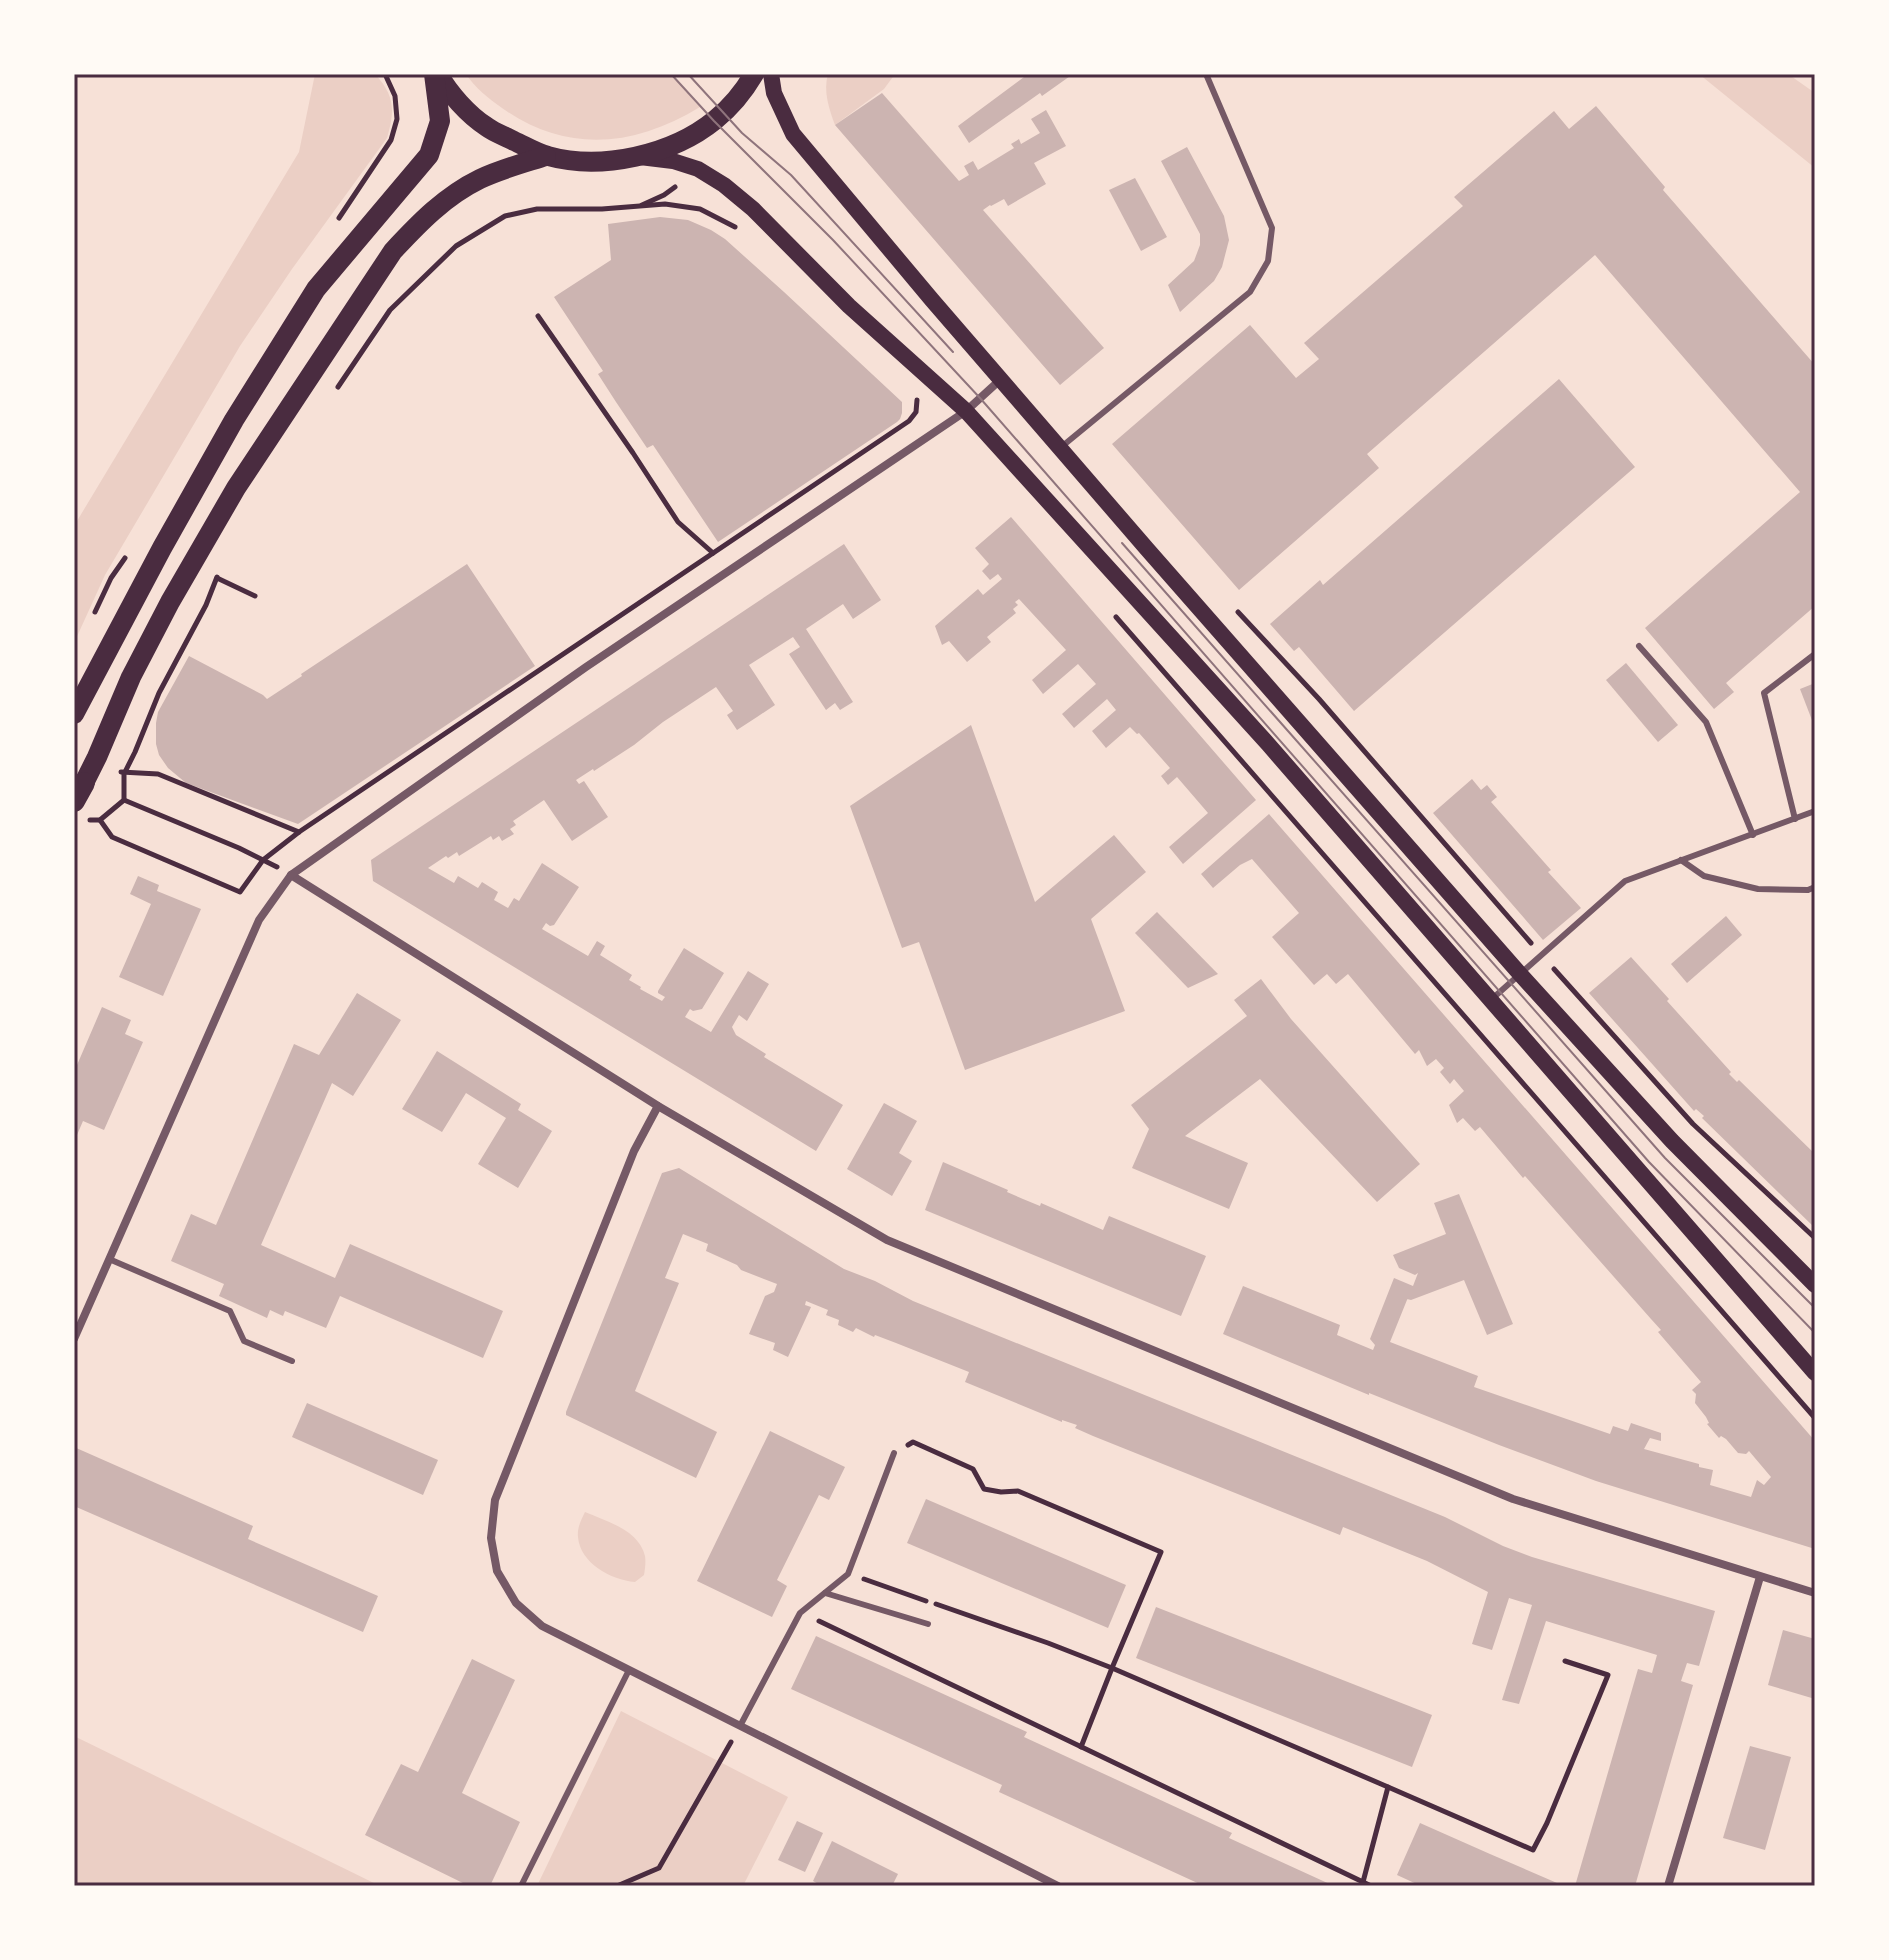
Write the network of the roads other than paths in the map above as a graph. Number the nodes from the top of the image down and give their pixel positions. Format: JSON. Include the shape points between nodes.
{"nodes":[{"id":1,"x":436,"y":74,"type":"edge"},
{"id":2,"x":754,"y":74,"type":"edge"},
{"id":3,"x":771,"y":74,"type":"edge"},
{"id":4,"x":1206,"y":74,"type":"edge"},
{"id":5,"x":546,"y":156,"type":"junction"},
{"id":6,"x":639,"y":157,"type":"junction"},
{"id":7,"x":1001,"y":379,"type":"junction"},
{"id":8,"x":966,"y":411,"type":"junction"},
{"id":9,"x":1060,"y":448,"type":"junction"},
{"id":10,"x":1639,"y":646,"type":"dead end"},
{"id":11,"x":1815,"y":654,"type":"edge"},
{"id":12,"x":74,"y":714,"type":"edge"},
{"id":13,"x":79,"y":792,"type":"edge"},
{"id":14,"x":1815,"y":811,"type":"edge"},
{"id":15,"x":1795,"y":819,"type":"junction"},
{"id":16,"x":1753,"y":835,"type":"junction"},
{"id":17,"x":1681,"y":860,"type":"junction"},
{"id":18,"x":291,"y":875,"type":"junction"},
{"id":19,"x":1815,"y":887,"type":"edge"},
{"id":20,"x":1520,"y":974,"type":"junction"},
{"id":21,"x":1490,"y":1000,"type":"junction"},
{"id":22,"x":658,"y":1106,"type":"junction"},
{"id":23,"x":109,"y":1259,"type":"junction"},
{"id":24,"x":1815,"y":1285,"type":"edge"},
{"id":25,"x":74,"y":1339,"type":"edge"},
{"id":26,"x":292,"y":1361,"type":"dead end"},
{"id":27,"x":1815,"y":1373,"type":"edge"},
{"id":28,"x":894,"y":1453,"type":"road end"},
{"id":29,"x":1760,"y":1577,"type":"junction"},
{"id":30,"x":825,"y":1593,"type":"junction"},
{"id":31,"x":1815,"y":1593,"type":"edge"},
{"id":32,"x":928,"y":1624,"type":"dead end"},
{"id":33,"x":629,"y":1670,"type":"junction"},
{"id":34,"x":740,"y":1726,"type":"junction"},
{"id":35,"x":521,"y":1886,"type":"edge"},
{"id":36,"x":1058,"y":1886,"type":"edge"},
{"id":37,"x":1668,"y":1886,"type":"edge"}],
"edges":[{"from":1,"to":5,"type":"main road","via":[[486,127]]},
{"from":1,"to":12,"type":"main road","via":[[440,121],[429,155],[316,289],[220,446]]},
{"from":2,"to":6,"type":"main road","via":[[714,121],[687,139]]},
{"from":3,"to":7,"type":"main road","via":[[793,134]]},
{"from":4,"to":9,"type":"lane","via":[[1272,228],[1268,261],[1250,292]]},
{"from":5,"to":6,"type":"main road","via":[[583,163]]},
{"from":5,"to":13,"type":"main road","via":[[481,178],[448,198],[393,251],[228,501],[137,664]]},
{"from":6,"to":8,"type":"main road","via":[[698,169],[724,185]]},
{"from":7,"to":8,"type":"street"},
{"from":7,"to":9,"type":"main road"},
{"from":8,"to":18,"type":"street","via":[[586,667]]},
{"from":8,"to":21,"type":"main road","via":[[1268,744]]},
{"from":9,"to":20,"type":"main road"},
{"from":10,"to":16,"type":"lane","via":[[1706,722]]},
{"from":11,"to":15,"type":"lane","via":[[1764,693]]},
{"from":14,"to":15,"type":"lane"},
{"from":15,"to":16,"type":"lane"},
{"from":16,"to":17,"type":"lane"},
{"from":17,"to":19,"type":"lane","via":[[1704,876],[1758,889]]},
{"from":17,"to":20,"type":"lane","via":[[1625,881]]},
{"from":18,"to":22,"type":"street"},
{"from":18,"to":23,"type":"street","via":[[259,920]]},
{"from":20,"to":21,"type":"lane"},
{"from":20,"to":24,"type":"main road","via":[[1672,1141]]},
{"from":21,"to":27,"type":"main road"},
{"from":22,"to":29,"type":"street","via":[[887,1240],[1513,1499]]},
{"from":22,"to":33,"type":"street","via":[[634,1151],[495,1500],[491,1538],[497,1571],[516,1603],[542,1626]]},
{"from":23,"to":25,"type":"street"},
{"from":23,"to":26,"type":"lane","via":[[230,1311],[244,1341]]},
{"from":28,"to":30,"type":"lane","via":[[848,1574]]},
{"from":29,"to":31,"type":"street"},
{"from":29,"to":37,"type":"street"},
{"from":30,"to":32,"type":"lane"},
{"from":30,"to":34,"type":"lane","via":[[800,1613]]},
{"from":33,"to":34,"type":"street"},
{"from":33,"to":35,"type":"lane"},
{"from":34,"to":36,"type":"street"}]}
